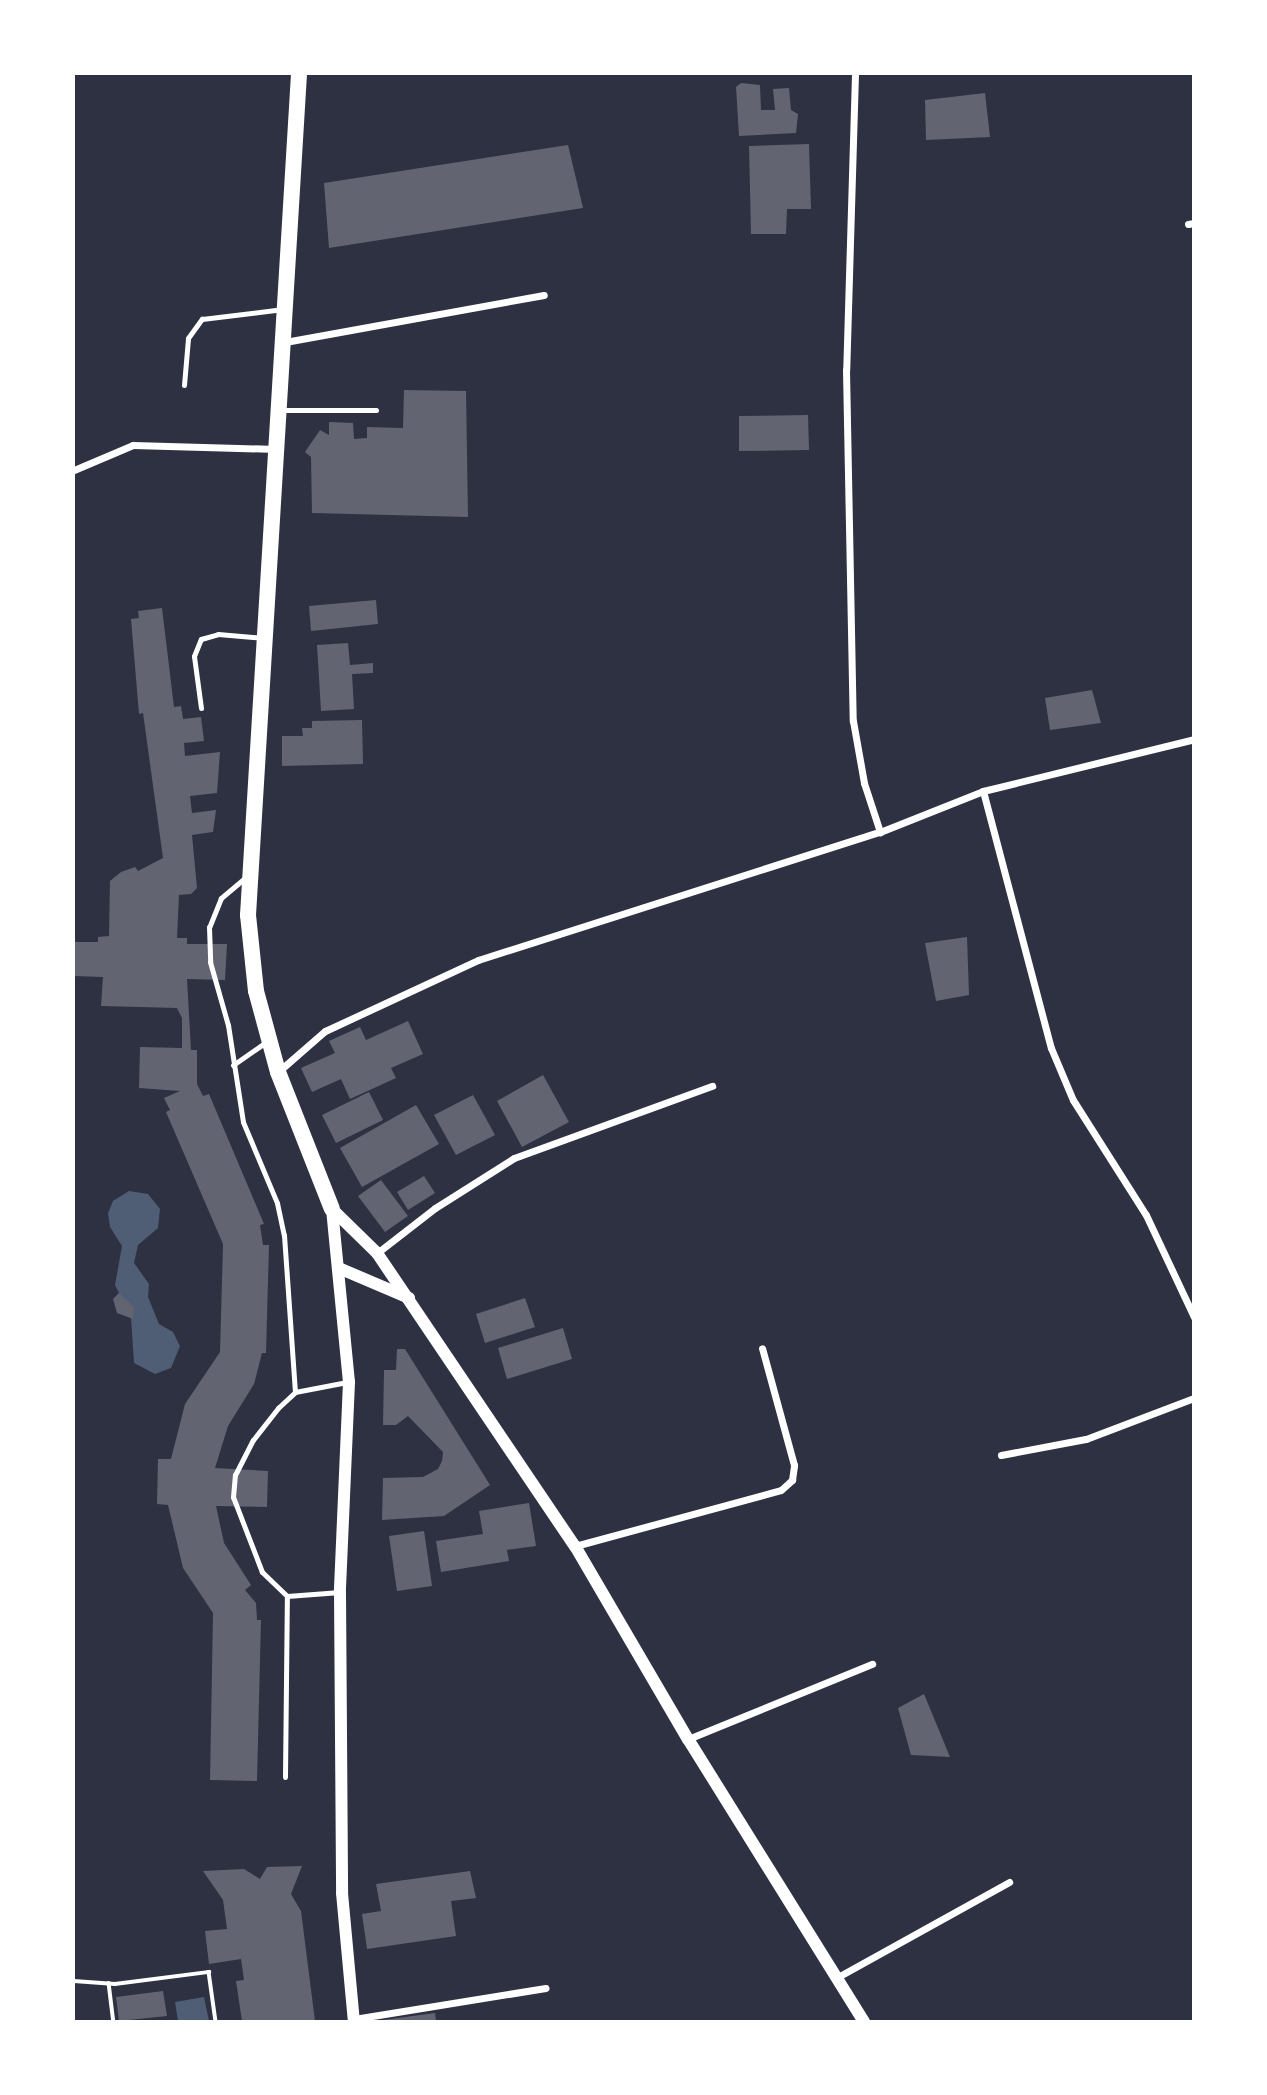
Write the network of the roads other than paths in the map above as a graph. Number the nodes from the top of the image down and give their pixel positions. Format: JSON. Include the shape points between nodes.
{"nodes":[{"id":1,"x":299,"y":74,"type":"edge"},
{"id":2,"x":855,"y":74,"type":"edge"},
{"id":3,"x":544,"y":295,"type":"dead end"},
{"id":4,"x":286,"y":309,"type":"junction"},
{"id":5,"x":285,"y":342,"type":"junction"},
{"id":6,"x":184,"y":385,"type":"dead end"},
{"id":7,"x":282,"y":410,"type":"junction"},
{"id":8,"x":376,"y":410,"type":"dead end"},
{"id":9,"x":280,"y":449,"type":"junction"},
{"id":10,"x":74,"y":471,"type":"edge"},
{"id":11,"x":267,"y":639,"type":"junction"},
{"id":12,"x":201,"y":708,"type":"dead end"},
{"id":13,"x":1194,"y":739,"type":"edge"},
{"id":14,"x":983,"y":791,"type":"junction"},
{"id":15,"x":880,"y":832,"type":"junction"},
{"id":16,"x":251,"y":872,"type":"junction"},
{"id":17,"x":269,"y":1040,"type":"junction"},
{"id":18,"x":233,"y":1065,"type":"junction"},
{"id":19,"x":278,"y":1072,"type":"junction"},
{"id":20,"x":712,"y":1086,"type":"dead end"},
{"id":21,"x":332,"y":1209,"type":"junction"},
{"id":22,"x":377,"y":1253,"type":"junction"},
{"id":23,"x":341,"y":1269,"type":"junction"},
{"id":24,"x":409,"y":1298,"type":"junction"},
{"id":25,"x":1194,"y":1317,"type":"edge"},
{"id":26,"x":762,"y":1349,"type":"dead end"},
{"id":27,"x":349,"y":1382,"type":"junction"},
{"id":28,"x":295,"y":1392,"type":"junction"},
{"id":29,"x":1194,"y":1398,"type":"edge"},
{"id":30,"x":1001,"y":1455,"type":"dead end"},
{"id":31,"x":575,"y":1546,"type":"junction"},
{"id":32,"x":340,"y":1592,"type":"junction"},
{"id":33,"x":287,"y":1596,"type":"junction"},
{"id":34,"x":872,"y":1664,"type":"dead end"},
{"id":35,"x":688,"y":1739,"type":"junction"},
{"id":36,"x":285,"y":1777,"type":"dead end"},
{"id":37,"x":1009,"y":1882,"type":"dead end"},
{"id":38,"x":836,"y":1978,"type":"junction"},
{"id":39,"x":546,"y":1988,"type":"dead end"},
{"id":40,"x":354,"y":2020,"type":"edge"},
{"id":41,"x":864,"y":2021,"type":"edge"}],
"edges":[{"from":1,"to":4,"type":"main road"},
{"from":2,"to":15,"type":"street","via":[[846,370],[853,721],[864,783]]},
{"from":3,"to":5,"type":"street"},
{"from":4,"to":5,"type":"main road"},
{"from":4,"to":6,"type":"lane","via":[[202,319],[188,338]]},
{"from":5,"to":7,"type":"main road"},
{"from":7,"to":8,"type":"lane"},
{"from":7,"to":9,"type":"main road"},
{"from":9,"to":10,"type":"street","via":[[133,445]]},
{"from":9,"to":11,"type":"main road"},
{"from":11,"to":12,"type":"lane","via":[[218,634],[201,639],[194,656]]},
{"from":11,"to":16,"type":"main road"},
{"from":13,"to":14,"type":"street"},
{"from":14,"to":15,"type":"street"},
{"from":14,"to":25,"type":"street","via":[[1051,1048],[1073,1100],[1146,1215]]},
{"from":15,"to":19,"type":"street","via":[[478,960],[325,1031]]},
{"from":16,"to":17,"type":"main road","via":[[248,915],[256,991]]},
{"from":16,"to":18,"type":"lane","via":[[221,898],[209,927],[209,962],[228,1025]]},
{"from":17,"to":18,"type":"lane"},
{"from":17,"to":19,"type":"main road"},
{"from":18,"to":28,"type":"lane","via":[[243,1122],[277,1203],[284,1235]]},
{"from":19,"to":21,"type":"main road"},
{"from":20,"to":22,"type":"street","via":[[514,1158],[435,1208]]},
{"from":21,"to":22,"type":"street"},
{"from":21,"to":23,"type":"street"},
{"from":22,"to":24,"type":"street"},
{"from":23,"to":24,"type":"street"},
{"from":23,"to":27,"type":"street"},
{"from":24,"to":31,"type":"street"},
{"from":26,"to":31,"type":"street","via":[[794,1465],[792,1480],[781,1490]]},
{"from":27,"to":28,"type":"lane"},
{"from":27,"to":32,"type":"street"},
{"from":28,"to":33,"type":"lane","via":[[253,1440],[234,1475],[233,1497],[262,1572]]},
{"from":29,"to":30,"type":"street","via":[[1086,1438]]},
{"from":31,"to":35,"type":"street"},
{"from":32,"to":33,"type":"lane"},
{"from":32,"to":40,"type":"street","via":[[342,1893]]},
{"from":33,"to":36,"type":"lane"},
{"from":34,"to":35,"type":"street"},
{"from":35,"to":38,"type":"street"},
{"from":37,"to":38,"type":"street"},
{"from":38,"to":41,"type":"street"},
{"from":39,"to":40,"type":"street"}]}
